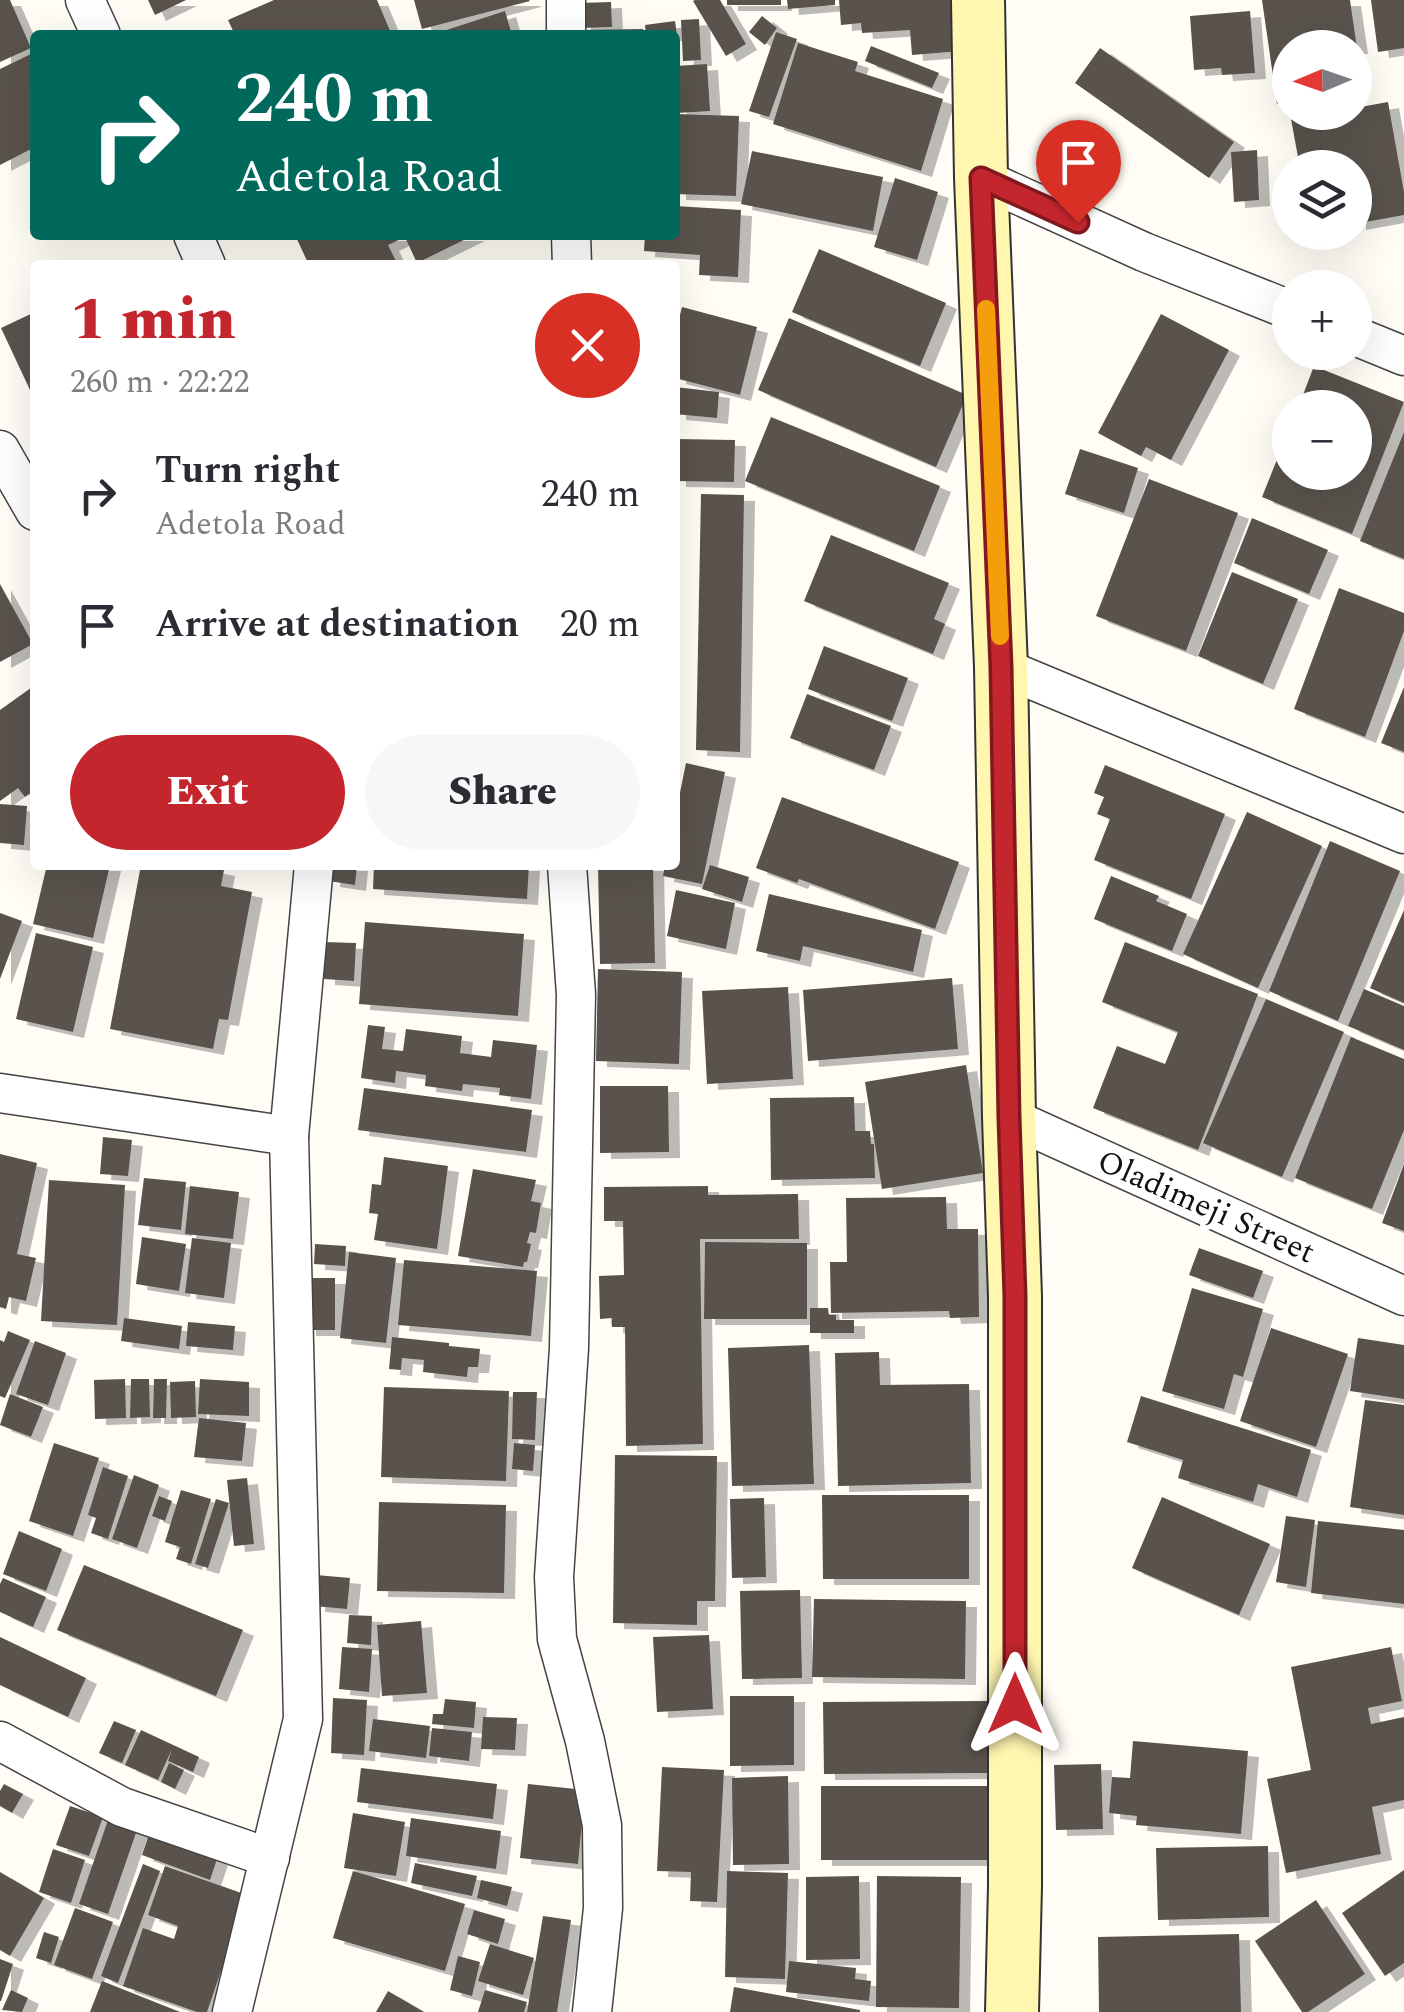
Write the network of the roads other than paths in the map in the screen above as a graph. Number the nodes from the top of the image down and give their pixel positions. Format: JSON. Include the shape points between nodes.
{"nodes":[{"id":1,"x":84,"y":0,"type":"edge"},
{"id":2,"x":566,"y":0,"type":"edge"},
{"id":3,"x":978,"y":0,"type":"edge"},
{"id":4,"x":99,"y":30,"type":"edge"},
{"id":5,"x":566,"y":30,"type":"edge"},
{"id":6,"x":981,"y":178,"type":"junction"},
{"id":7,"x":1272,"y":303,"type":"edge"},
{"id":8,"x":1372,"y":343,"type":"edge"},
{"id":9,"x":1404,"y":356,"type":"edge"},
{"id":10,"x":0,"y":450,"type":"edge"},
{"id":11,"x":30,"y":502,"type":"edge"},
{"id":12,"x":1001,"y":667,"type":"junction"},
{"id":13,"x":1404,"y":834,"type":"edge"},
{"id":14,"x":314,"y":870,"type":"edge"},
{"id":15,"x":567,"y":870,"type":"edge"},
{"id":16,"x":0,"y":1094,"type":"edge"},
{"id":17,"x":1009,"y":1118,"type":"junction"},
{"id":18,"x":290,"y":1136,"type":"junction"},
{"id":19,"x":1404,"y":1296,"type":"edge"},
{"id":20,"x":0,"y":1741,"type":"edge"},
{"id":21,"x":270,"y":1858,"type":"junction"},
{"id":22,"x":232,"y":2012,"type":"edge"},
{"id":23,"x":592,"y":2012,"type":"edge"},
{"id":24,"x":1012,"y":2012,"type":"edge"}],
"edges":[{"from":1,"to":4,"type":"street"},
{"from":2,"to":5,"type":"street"},
{"from":3,"to":6,"type":"street"},
{"from":6,"to":7,"type":"street"},
{"from":6,"to":12,"type":"street"},
{"from":8,"to":9,"type":"street"},
{"from":10,"to":11,"type":"street"},
{"from":12,"to":13,"type":"street"},
{"from":12,"to":17,"type":"street"},
{"from":14,"to":18,"type":"street"},
{"from":15,"to":23,"type":"street","via":[[576,995],[568,1348],[554,1577],[557,1639],[602,1825],[604,1908]]},
{"from":16,"to":18,"type":"street"},
{"from":17,"to":19,"type":"street","name":"Oladimeji Street"},
{"from":17,"to":24,"type":"street","via":[[1015,1296]]},
{"from":18,"to":21,"type":"street","via":[[303,1719]]},
{"from":20,"to":21,"type":"street","via":[[122,1806]]},
{"from":21,"to":22,"type":"street"}]}
